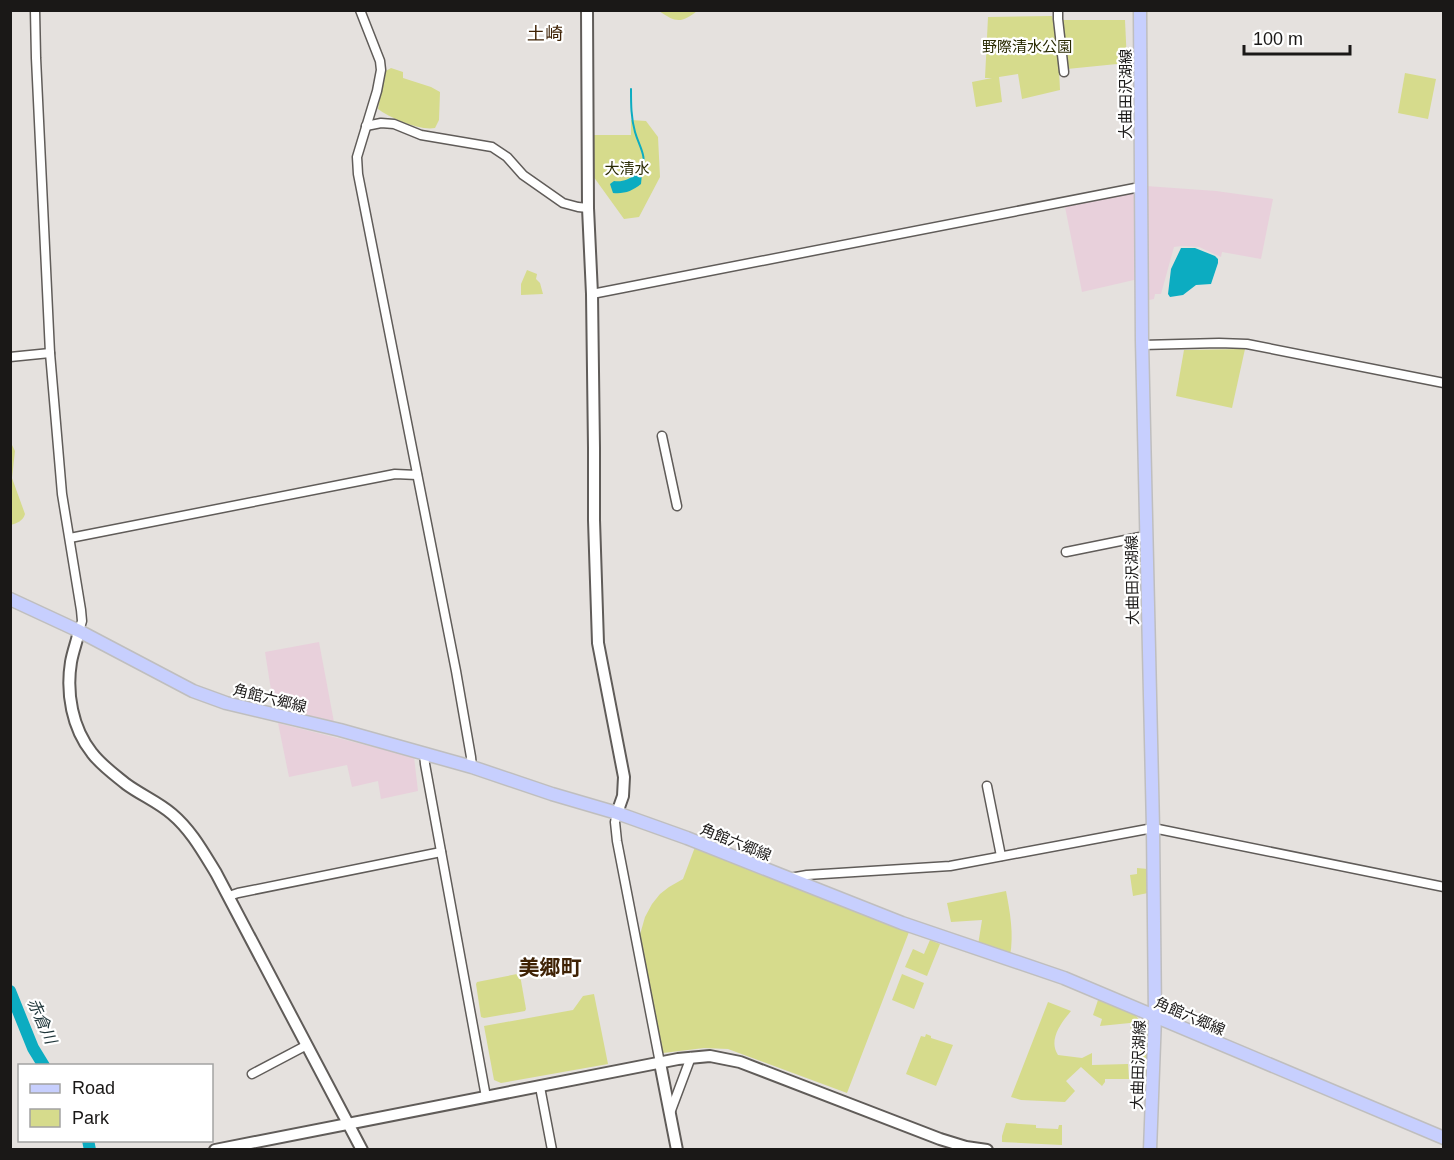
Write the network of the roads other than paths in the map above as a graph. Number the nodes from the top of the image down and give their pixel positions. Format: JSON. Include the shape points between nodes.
{"nodes":[{"id":1,"x":35,"y":10,"type":"edge"},
{"id":2,"x":360,"y":10,"type":"edge"},
{"id":3,"x":587,"y":10,"type":"edge"},
{"id":4,"x":1058,"y":10,"type":"edge"},
{"id":5,"x":1140,"y":10,"type":"edge"},
{"id":6,"x":1064,"y":72,"type":"dead end"},
{"id":7,"x":366,"y":126,"type":"junction"},
{"id":8,"x":1140,"y":187,"type":"junction"},
{"id":9,"x":588,"y":207,"type":"junction"},
{"id":10,"x":592,"y":294,"type":"junction"},
{"id":11,"x":1142,"y":345,"type":"junction"},
{"id":12,"x":50,"y":353,"type":"junction"},
{"id":13,"x":10,"y":357,"type":"edge"},
{"id":14,"x":1443,"y":383,"type":"edge"},
{"id":15,"x":662,"y":435,"type":"dead end"},
{"id":16,"x":417,"y":474,"type":"junction"},
{"id":17,"x":677,"y":506,"type":"dead end"},
{"id":18,"x":1145,"y":536,"type":"junction"},
{"id":19,"x":69,"y":538,"type":"junction"},
{"id":20,"x":1066,"y":552,"type":"dead end"},
{"id":21,"x":10,"y":600,"type":"edge"},
{"id":22,"x":79,"y":631,"type":"junction"},
{"id":23,"x":424,"y":753,"type":"junction"},
{"id":24,"x":472,"y":767,"type":"junction"},
{"id":25,"x":987,"y":786,"type":"dead end"},
{"id":26,"x":617,"y":813,"type":"junction"},
{"id":27,"x":1153,"y":828,"type":"junction"},
{"id":28,"x":441,"y":852,"type":"junction"},
{"id":29,"x":1001,"y":856,"type":"junction"},
{"id":30,"x":787,"y":878,"type":"junction"},
{"id":31,"x":1443,"y":887,"type":"edge"},
{"id":32,"x":229,"y":897,"type":"junction"},
{"id":33,"x":1155,"y":1017,"type":"junction"},
{"id":34,"x":307,"y":1044,"type":"junction"},
{"id":35,"x":691,"y":1057,"type":"junction"},
{"id":36,"x":660,"y":1063,"type":"junction"},
{"id":37,"x":252,"y":1074,"type":"dead end"},
{"id":38,"x":540,"y":1087,"type":"junction"},
{"id":39,"x":486,"y":1097,"type":"junction"},
{"id":40,"x":670,"y":1115,"type":"junction"},
{"id":41,"x":348,"y":1123,"type":"junction"},
{"id":42,"x":1443,"y":1138,"type":"edge"},
{"id":43,"x":214,"y":1149,"type":"edge"},
{"id":44,"x":362,"y":1149,"type":"edge"},
{"id":45,"x":552,"y":1149,"type":"edge"},
{"id":46,"x":677,"y":1149,"type":"edge"},
{"id":47,"x":987,"y":1149,"type":"edge"},
{"id":48,"x":1150,"y":1149,"type":"edge"}],
"edges":[{"from":1,"to":12,"type":"street"},
{"from":2,"to":7,"type":"street","via":[[381,70]]},
{"from":3,"to":9,"type":"street"},
{"from":4,"to":6,"type":"street"},
{"from":5,"to":8,"type":"main road","name":"大曲田沢湖線"},
{"from":7,"to":9,"type":"street","via":[[394,124],[421,135],[492,147],[523,175],[563,202]]},
{"from":7,"to":16,"type":"street","via":[[357,157],[358,174]]},
{"from":8,"to":10,"type":"street"},
{"from":8,"to":11,"type":"main road","name":"大曲田沢湖線"},
{"from":9,"to":10,"type":"street"},
{"from":10,"to":26,"type":"street","via":[[598,643],[624,777]]},
{"from":11,"to":14,"type":"street","via":[[1247,344]]},
{"from":11,"to":18,"type":"main road","name":"大曲田沢湖線"},
{"from":12,"to":13,"type":"street"},
{"from":12,"to":19,"type":"street"},
{"from":15,"to":17,"type":"street"},
{"from":16,"to":19,"type":"street","via":[[395,474]]},
{"from":16,"to":24,"type":"street"},
{"from":18,"to":20,"type":"street"},
{"from":18,"to":27,"type":"main road","name":"大曲田沢湖線"},
{"from":19,"to":22,"type":"street","via":[[81,610]]},
{"from":21,"to":22,"type":"main road","name":"角館六郷線"},
{"from":22,"to":23,"type":"main road","name":"角館六郷線","via":[[193,692]]},
{"from":22,"to":32,"type":"street","via":[[69,680],[74,717],[82,737],[108,769],[184,826]]},
{"from":23,"to":24,"type":"main road","name":"角館六郷線"},
{"from":23,"to":28,"type":"street"},
{"from":24,"to":26,"type":"main road","name":"角館六郷線"},
{"from":25,"to":29,"type":"street"},
{"from":26,"to":30,"type":"main road","name":"角館六郷線"},
{"from":26,"to":36,"type":"street","via":[[617,841]]},
{"from":27,"to":29,"type":"street"},
{"from":27,"to":31,"type":"street"},
{"from":27,"to":33,"type":"main road","name":"大曲田沢湖線"},
{"from":28,"to":32,"type":"street"},
{"from":28,"to":39,"type":"street"},
{"from":29,"to":30,"type":"street","via":[[950,866]]},
{"from":30,"to":33,"type":"main road","name":"角館六郷線","via":[[902,923],[1064,978]]},
{"from":32,"to":34,"type":"street"},
{"from":33,"to":42,"type":"main road","name":"角館六郷線"},
{"from":33,"to":48,"type":"main road","name":"大曲田沢湖線"},
{"from":34,"to":37,"type":"street"},
{"from":34,"to":41,"type":"street"},
{"from":35,"to":36,"type":"street"},
{"from":35,"to":40,"type":"street"},
{"from":35,"to":47,"type":"street","via":[[740,1062],[940,1139]]},
{"from":36,"to":38,"type":"street"},
{"from":36,"to":40,"type":"street"},
{"from":38,"to":39,"type":"street"},
{"from":38,"to":45,"type":"street"},
{"from":39,"to":41,"type":"street"},
{"from":40,"to":46,"type":"street"},
{"from":41,"to":43,"type":"street"},
{"from":41,"to":44,"type":"street"}]}
